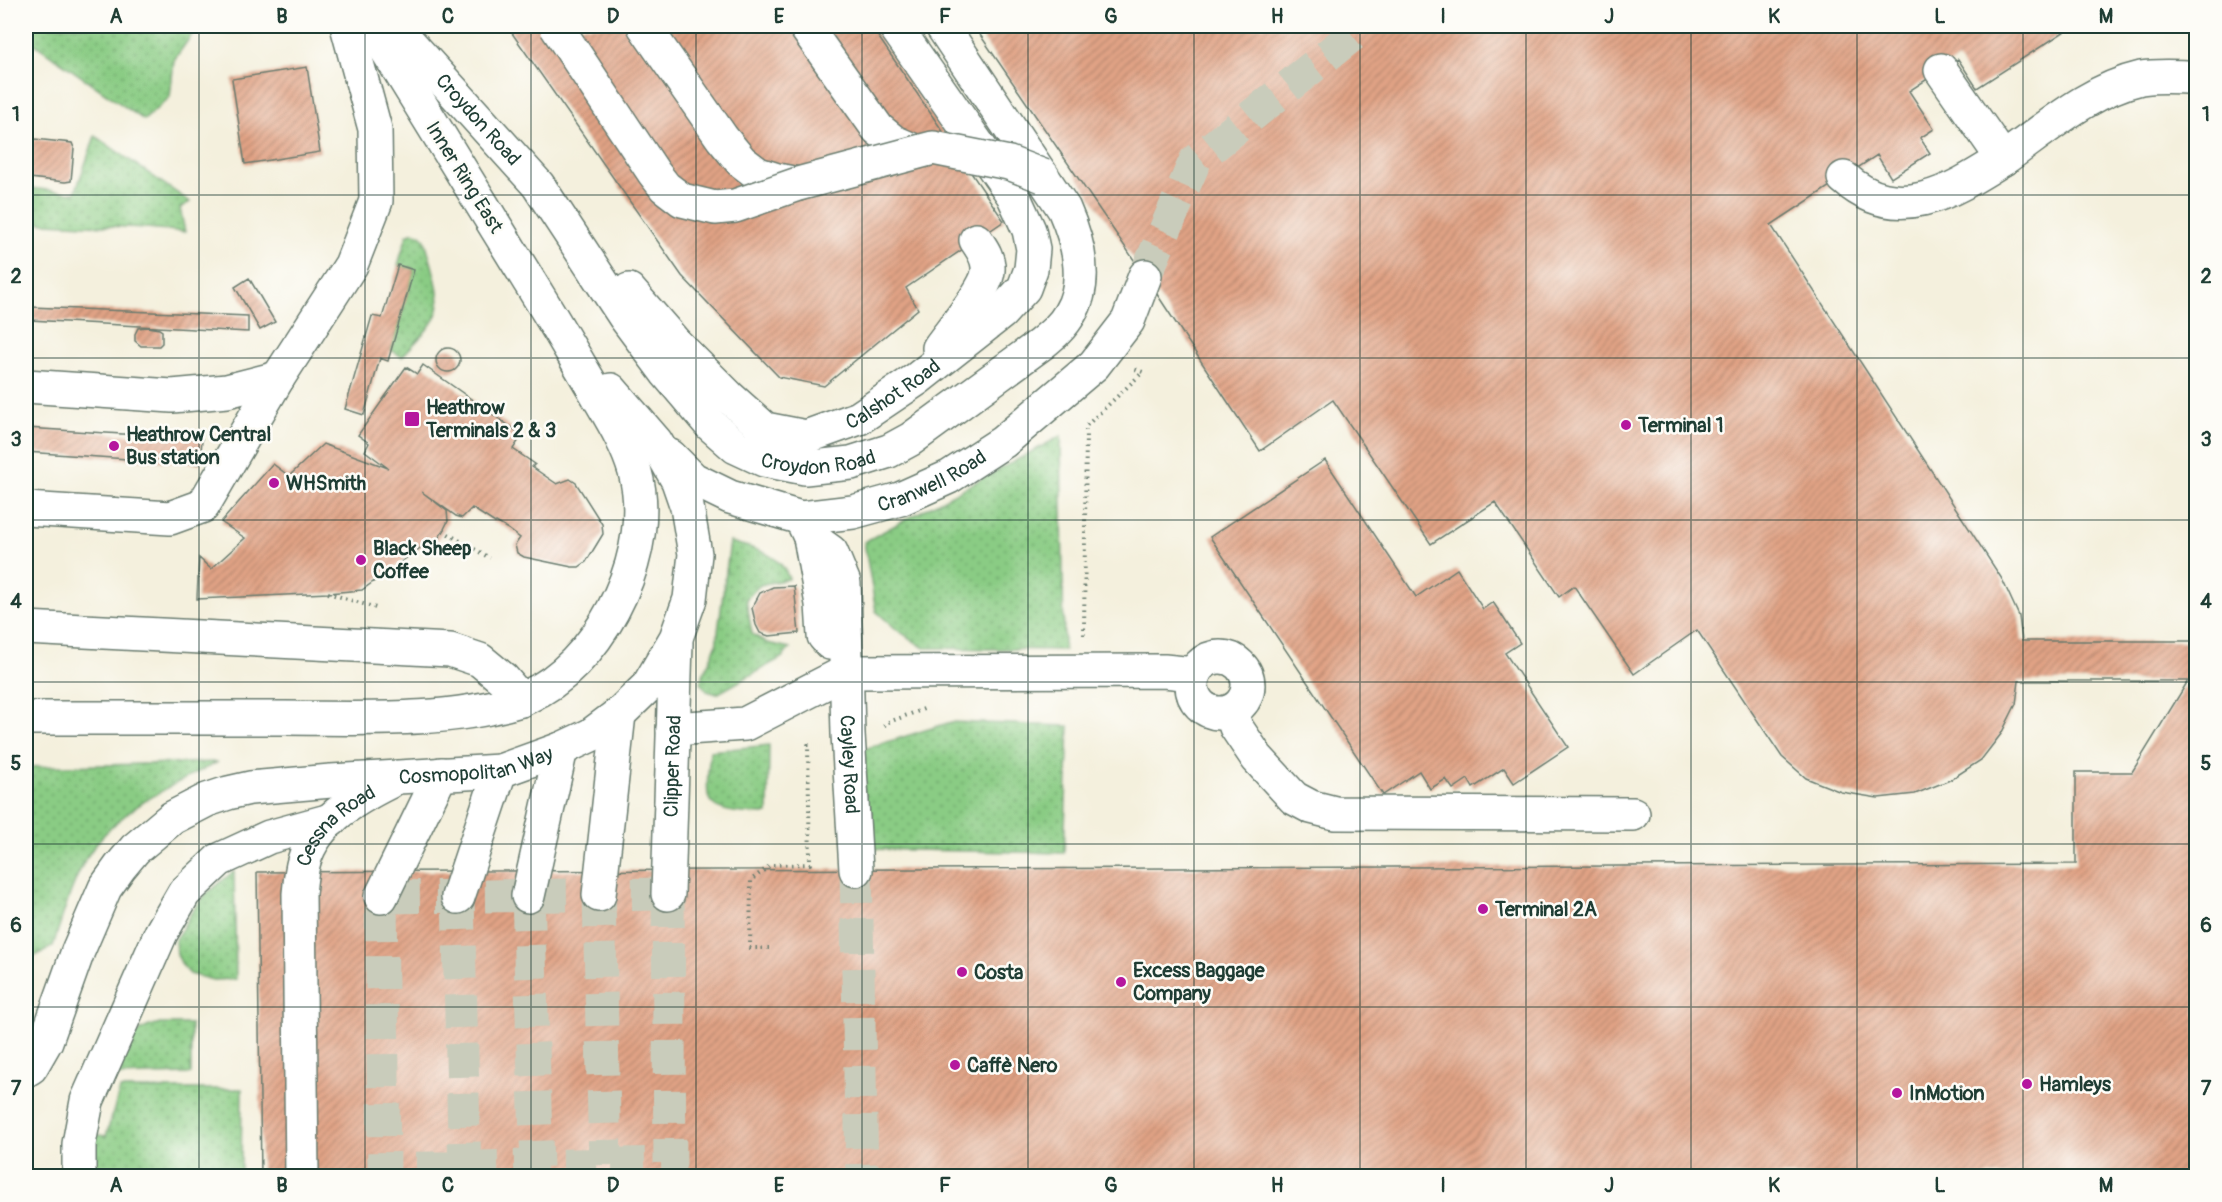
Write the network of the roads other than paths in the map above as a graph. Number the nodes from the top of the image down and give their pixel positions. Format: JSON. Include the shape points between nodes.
{"nodes":[{"id":1,"x":347,"y":26,"type":"edge"},
{"id":2,"x":372,"y":26,"type":"edge"},
{"id":3,"x":394,"y":26,"type":"edge"},
{"id":4,"x":556,"y":26,"type":"edge"},
{"id":5,"x":644,"y":26,"type":"edge"},
{"id":6,"x":805,"y":26,"type":"edge"},
{"id":7,"x":895,"y":26,"type":"edge"},
{"id":8,"x":942,"y":26,"type":"edge"},
{"id":9,"x":1941,"y":70,"type":"dead end"},
{"id":10,"x":2196,"y":77,"type":"edge"},
{"id":11,"x":917,"y":152,"type":"junction"},
{"id":12,"x":2003,"y":159,"type":"junction"},
{"id":13,"x":1044,"y":176,"type":"junction"},
{"id":14,"x":1844,"y":178,"type":"dead end"},
{"id":15,"x":798,"y":184,"type":"junction"},
{"id":16,"x":538,"y":185,"type":"junction"},
{"id":17,"x":976,"y":240,"type":"dead end"},
{"id":18,"x":1145,"y":276,"type":"tunnel mouth"},
{"id":19,"x":557,"y":327,"type":"junction"},
{"id":20,"x":278,"y":378,"type":"junction"},
{"id":21,"x":917,"y":379,"type":"junction"},
{"id":22,"x":26,"y":387,"type":"edge"},
{"id":23,"x":656,"y":442,"type":"junction"},
{"id":24,"x":26,"y":509,"type":"edge"},
{"id":25,"x":806,"y":528,"type":"junction"},
{"id":26,"x":26,"y":628,"type":"edge"},
{"id":27,"x":676,"y":638,"type":"junction"},
{"id":28,"x":846,"y":666,"type":"junction"},
{"id":29,"x":1194,"y":674,"type":"junction"},
{"id":30,"x":521,"y":700,"type":"junction"},
{"id":31,"x":1231,"y":712,"type":"junction"},
{"id":32,"x":620,"y":714,"type":"junction"},
{"id":33,"x":26,"y":718,"type":"edge"},
{"id":34,"x":673,"y":729,"type":"junction"},
{"id":35,"x":561,"y":749,"type":"junction"},
{"id":36,"x":500,"y":771,"type":"junction"},
{"id":37,"x":441,"y":774,"type":"junction"},
{"id":38,"x":398,"y":777,"type":"junction"},
{"id":39,"x":1633,"y":814,"type":"dead end"},
{"id":40,"x":331,"y":820,"type":"junction"},
{"id":41,"x":856,"y":870,"type":"tunnel mouth"},
{"id":42,"x":668,"y":894,"type":"dead end"},
{"id":43,"x":599,"y":895,"type":"tunnel mouth"},
{"id":44,"x":528,"y":896,"type":"tunnel mouth"},
{"id":45,"x":381,"y":897,"type":"dead end"},
{"id":46,"x":458,"y":897,"type":"tunnel mouth"},
{"id":47,"x":26,"y":1070,"type":"edge"},
{"id":48,"x":79,"y":1176,"type":"edge"},
{"id":49,"x":302,"y":1176,"type":"edge"}],
"edges":[{"from":1,"to":20,"type":"street","via":[[375,129],[376,201],[351,265]]},
{"from":2,"to":19,"type":"street","name":"Inner Ring East"},
{"from":3,"to":16,"type":"street","name":"Croydon Road"},
{"from":4,"to":15,"type":"street","bridge":true,"via":[[654,173],[682,200],[715,208],[735,206]]},
{"from":5,"to":15,"type":"street","via":[[741,161],[758,174]]},
{"from":6,"to":11,"type":"street","via":[[878,129],[894,142]]},
{"from":7,"to":21,"type":"street","name":"Calshot Road","via":[[1013,195],[1033,249],[1024,288],[1001,313]]},
{"from":8,"to":13,"type":"street","name":"Croydon Road"},
{"from":9,"to":12,"type":"street"},
{"from":10,"to":12,"type":"street","via":[[2144,78],[2116,85],[2095,95]]},
{"from":11,"to":13,"type":"street","bridge":true,"via":[[946,149],[1023,167]]},
{"from":11,"to":15,"type":"street","bridge":true},
{"from":12,"to":14,"type":"street","via":[[1959,187],[1920,199],[1876,198]]},
{"from":13,"to":16,"type":"street","name":"Croydon Road","via":[[1072,228],[1080,273],[1078,296],[1059,328],[889,452],[851,463],[805,468],[764,460],[736,447],[711,425],[625,317]]},
{"from":16,"to":21,"type":"street","name":"Calshot Road","via":[[676,344],[765,429],[806,437],[859,418]]},
{"from":17,"to":21,"type":"street","via":[[986,256],[989,271],[985,285]]},
{"from":18,"to":25,"type":"street","name":"Cranwell Road","via":[[1128,321],[1094,366],[1002,442],[949,477],[900,499]]},
{"from":19,"to":23,"type":"street","name":"Cosmopolitan Way"},
{"from":19,"to":30,"type":"street","via":[[619,432],[635,473],[640,514],[635,553],[603,628],[582,657],[556,681]]},
{"from":20,"to":22,"type":"street","via":[[227,391],[172,396]]},
{"from":20,"to":24,"type":"street","via":[[203,506],[170,518]]},
{"from":23,"to":25,"type":"street","name":"Cranwell Road","via":[[693,480]]},
{"from":23,"to":27,"type":"street","name":"Cosmopolitan Way","via":[[678,481],[695,554],[690,599]]},
{"from":25,"to":28,"type":"street","name":"Cayley Road","via":[[831,552],[844,583]]},
{"from":26,"to":30,"type":"street","via":[[450,650],[480,660]]},
{"from":27,"to":32,"type":"street","name":"Cosmopolitan Way","via":[[648,686]]},
{"from":27,"to":34,"type":"street","name":"Clipper Road"},
{"from":28,"to":29,"type":"street"},
{"from":28,"to":34,"type":"street","via":[[745,724]]},
{"from":28,"to":41,"type":"street","name":"Cayley Road"},
{"from":29,"to":31,"type":"street","via":[[1193,693],[1203,709]]},
{"from":29,"to":31,"type":"street","via":[[1199,666],[1215,657],[1240,665],[1246,672],[1249,690],[1239,707]]},
{"from":30,"to":33,"type":"street","via":[[479,711],[426,716]]},
{"from":31,"to":39,"type":"street","via":[[1236,727],[1257,758],[1294,798],[1311,807],[1335,813]]},
{"from":32,"to":35,"type":"street","name":"Cosmopolitan Way","via":[[591,735]]},
{"from":32,"to":43,"type":"street"},
{"from":34,"to":42,"type":"street","name":"Clipper Road"},
{"from":35,"to":36,"type":"street","name":"Cosmopolitan Way"},
{"from":35,"to":44,"type":"street"},
{"from":36,"to":37,"type":"street","name":"Cosmopolitan Way"},
{"from":36,"to":46,"type":"street"},
{"from":37,"to":38,"type":"street","name":"Cosmopolitan Way"},
{"from":37,"to":45,"type":"street"},
{"from":38,"to":40,"type":"street","name":"Cessna Road","via":[[348,804]]},
{"from":38,"to":47,"type":"street","name":"Cosmopolitan Way","via":[[280,784],[228,793],[188,809],[156,831],[105,888],[46,1041]]},
{"from":40,"to":48,"type":"street","via":[[269,837],[219,860],[184,893],[160,933],[87,1101],[79,1144]]},
{"from":40,"to":49,"type":"street","name":"Cessna Road","via":[[304,860],[298,894]]}]}
